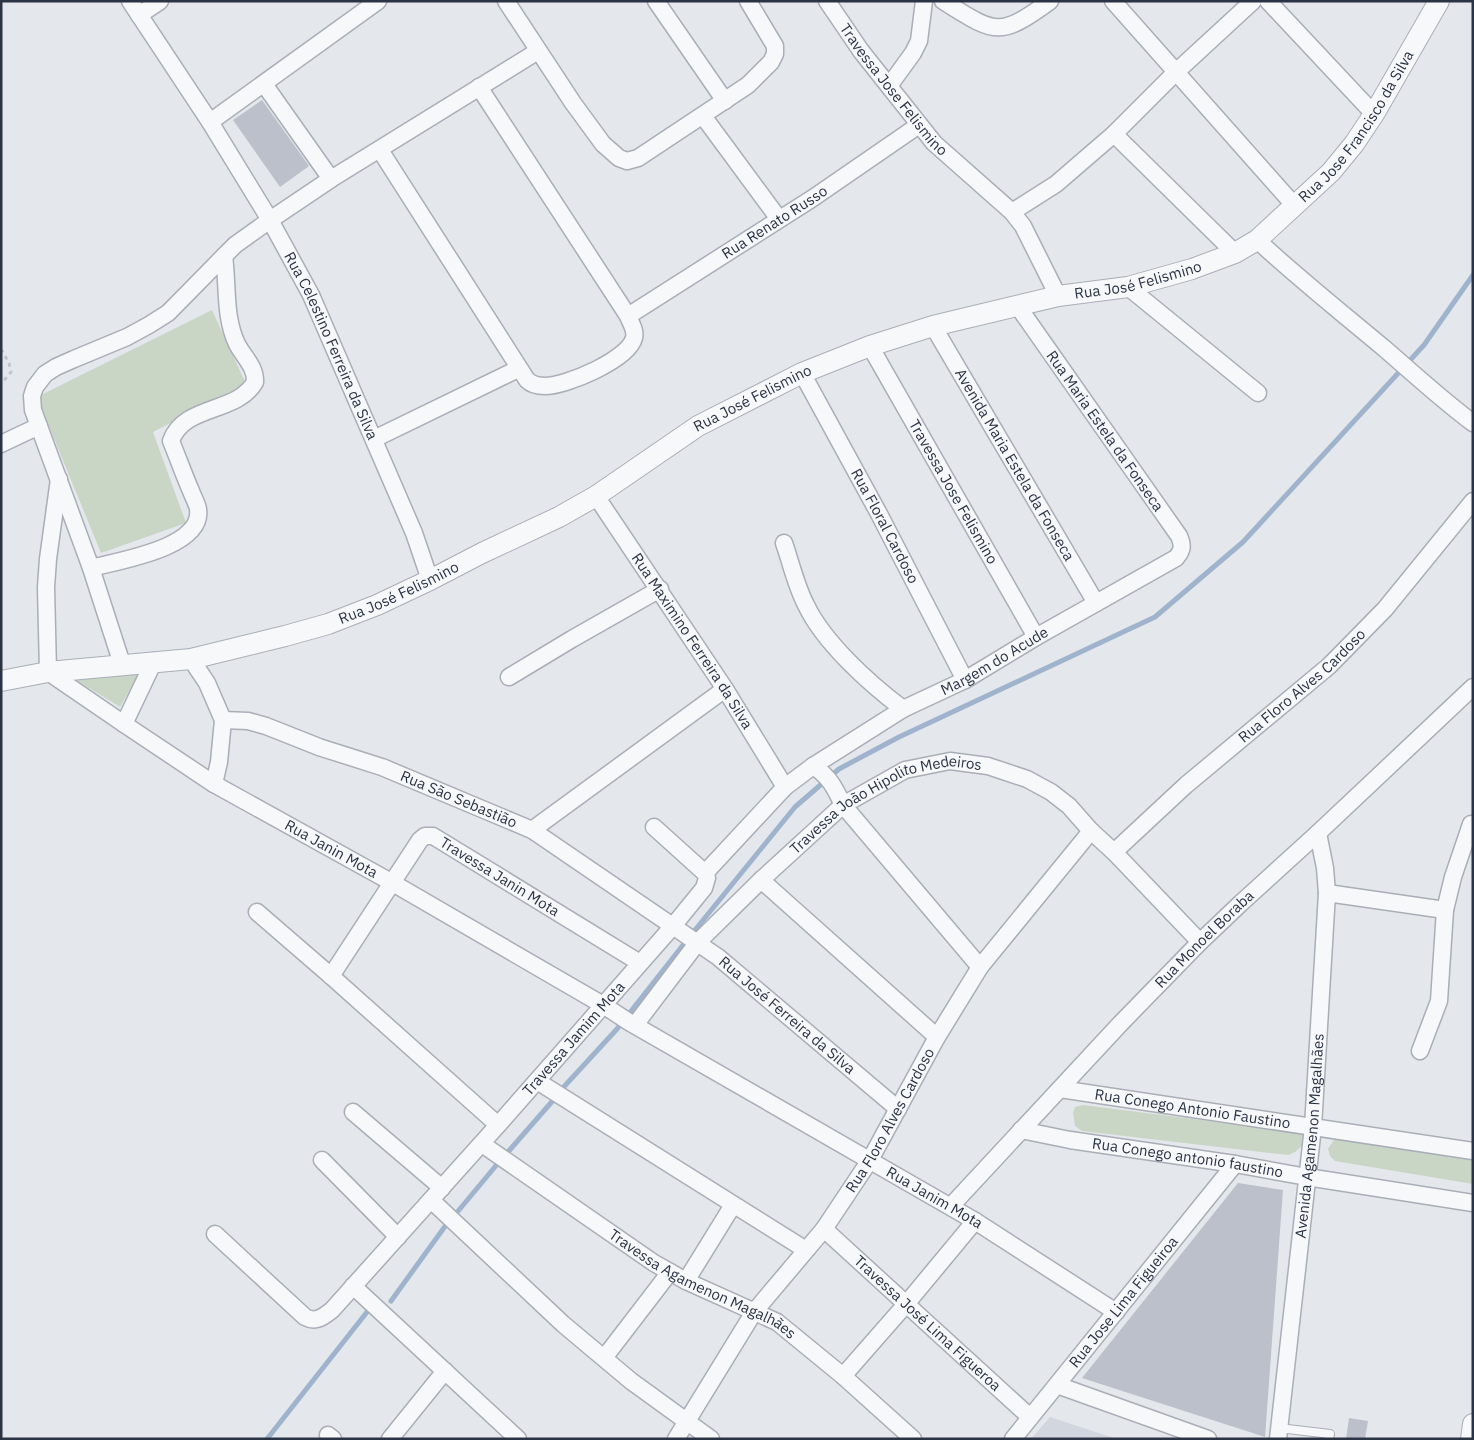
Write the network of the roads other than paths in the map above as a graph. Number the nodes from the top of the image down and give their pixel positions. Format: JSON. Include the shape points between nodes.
{"nodes":[{"id":1,"x":130,"y":1,"type":"edge"},
{"id":2,"x":160,"y":1,"type":"edge"},
{"id":3,"x":378,"y":1,"type":"edge"},
{"id":4,"x":506,"y":1,"type":"edge"},
{"id":5,"x":748,"y":1,"type":"edge"},
{"id":6,"x":827,"y":1,"type":"edge"},
{"id":7,"x":924,"y":1,"type":"edge"},
{"id":8,"x":943,"y":1,"type":"edge"},
{"id":9,"x":1050,"y":1,"type":"edge"},
{"id":10,"x":1113,"y":1,"type":"edge"},
{"id":11,"x":1253,"y":1,"type":"edge"},
{"id":12,"x":1268,"y":1,"type":"edge"},
{"id":13,"x":1436,"y":3,"type":"edge"},
{"id":14,"x":664,"y":4,"type":"edge"},
{"id":15,"x":139,"y":15,"type":"junction"},
{"id":16,"x":538,"y":51,"type":"junction"},
{"id":17,"x":1176,"y":72,"type":"junction"},
{"id":18,"x":264,"y":84,"type":"junction"},
{"id":19,"x":888,"y":86,"type":"junction"},
{"id":20,"x":479,"y":87,"type":"junction"},
{"id":21,"x":725,"y":101,"type":"junction"},
{"id":22,"x":1374,"y":114,"type":"junction"},
{"id":23,"x":703,"y":116,"type":"junction"},
{"id":24,"x":210,"y":122,"type":"junction"},
{"id":25,"x":919,"y":125,"type":"junction"},
{"id":26,"x":1114,"y":134,"type":"junction"},
{"id":27,"x":380,"y":150,"type":"junction"},
{"id":28,"x":331,"y":179,"type":"junction"},
{"id":29,"x":1294,"y":205,"type":"junction"},
{"id":30,"x":1012,"y":212,"type":"junction"},
{"id":31,"x":779,"y":219,"type":"junction"},
{"id":32,"x":270,"y":220,"type":"junction"},
{"id":33,"x":1256,"y":240,"type":"junction"},
{"id":34,"x":1235,"y":253,"type":"junction"},
{"id":35,"x":224,"y":256,"type":"junction"},
{"id":36,"x":1128,"y":288,"type":"junction"},
{"id":37,"x":1058,"y":296,"type":"junction"},
{"id":38,"x":1017,"y":305,"type":"junction"},
{"id":39,"x":628,"y":316,"type":"junction"},
{"id":40,"x":933,"y":326,"type":"junction"},
{"id":41,"x":870,"y":346,"type":"junction"},
{"id":42,"x":518,"y":369,"type":"junction"},
{"id":43,"x":802,"y":373,"type":"junction"},
{"id":44,"x":1258,"y":393,"type":"dead end"},
{"id":45,"x":1473,"y":423,"type":"edge"},
{"id":46,"x":39,"y":426,"type":"junction"},
{"id":47,"x":374,"y":439,"type":"junction"},
{"id":48,"x":1,"y":444,"type":"edge"},
{"id":49,"x":59,"y":479,"type":"junction"},
{"id":50,"x":596,"y":496,"type":"junction"},
{"id":51,"x":1473,"y":501,"type":"edge"},
{"id":52,"x":784,"y":543,"type":"dead end"},
{"id":53,"x":1176,"y":558,"type":"joint"},
{"id":54,"x":91,"y":568,"type":"junction"},
{"id":55,"x":430,"y":580,"type":"junction"},
{"id":56,"x":660,"y":589,"type":"junction"},
{"id":57,"x":1096,"y":602,"type":"junction"},
{"id":58,"x":1036,"y":637,"type":"junction"},
{"id":59,"x":191,"y":659,"type":"junction"},
{"id":60,"x":154,"y":661,"type":"junction"},
{"id":61,"x":122,"y":664,"type":"junction"},
{"id":62,"x":48,"y":672,"type":"junction"},
{"id":63,"x":509,"y":677,"type":"dead end"},
{"id":64,"x":965,"y":680,"type":"junction"},
{"id":65,"x":1,"y":681,"type":"edge"},
{"id":66,"x":1473,"y":687,"type":"edge"},
{"id":67,"x":725,"y":689,"type":"junction"},
{"id":68,"x":903,"y":709,"type":"junction"},
{"id":69,"x":223,"y":720,"type":"junction"},
{"id":70,"x":124,"y":724,"type":"junction"},
{"id":71,"x":823,"y":774,"type":"junction"},
{"id":72,"x":214,"y":784,"type":"junction"},
{"id":73,"x":785,"y":787,"type":"junction"},
{"id":74,"x":843,"y":805,"type":"junction"},
{"id":75,"x":1471,"y":824,"type":"dead end"},
{"id":76,"x":654,"y":827,"type":"dead end"},
{"id":77,"x":532,"y":830,"type":"junction"},
{"id":78,"x":1091,"y":831,"type":"junction"},
{"id":79,"x":1318,"y":834,"type":"junction"},
{"id":80,"x":1114,"y":852,"type":"junction"},
{"id":81,"x":704,"y":880,"type":"junction"},
{"id":82,"x":761,"y":880,"type":"junction"},
{"id":83,"x":391,"y":882,"type":"junction"},
{"id":84,"x":1327,"y":893,"type":"junction"},
{"id":85,"x":1445,"y":910,"type":"junction"},
{"id":86,"x":257,"y":912,"type":"dead end"},
{"id":87,"x":673,"y":926,"type":"junction"},
{"id":88,"x":698,"y":942,"type":"junction"},
{"id":89,"x":1200,"y":942,"type":"junction"},
{"id":90,"x":640,"y":963,"type":"junction"},
{"id":91,"x":980,"y":968,"type":"junction"},
{"id":92,"x":331,"y":976,"type":"junction"},
{"id":93,"x":603,"y":1005,"type":"junction"},
{"id":94,"x":628,"y":1021,"type":"junction"},
{"id":95,"x":937,"y":1037,"type":"junction"},
{"id":96,"x":1420,"y":1052,"type":"dead end"},
{"id":97,"x":537,"y":1081,"type":"junction"},
{"id":98,"x":1060,"y":1089,"type":"junction"},
{"id":99,"x":898,"y":1109,"type":"junction"},
{"id":100,"x":353,"y":1112,"type":"dead end"},
{"id":101,"x":498,"y":1126,"type":"junction"},
{"id":102,"x":1313,"y":1127,"type":"junction"},
{"id":103,"x":1021,"y":1130,"type":"junction"},
{"id":104,"x":482,"y":1144,"type":"junction"},
{"id":105,"x":1473,"y":1151,"type":"edge"},
{"id":106,"x":322,"y":1160,"type":"dead end"},
{"id":107,"x":870,"y":1160,"type":"junction"},
{"id":108,"x":1235,"y":1164,"type":"junction"},
{"id":109,"x":1307,"y":1177,"type":"junction"},
{"id":110,"x":442,"y":1188,"type":"junction"},
{"id":111,"x":431,"y":1200,"type":"junction"},
{"id":112,"x":1473,"y":1203,"type":"edge"},
{"id":113,"x":734,"y":1205,"type":"junction"},
{"id":114,"x":950,"y":1206,"type":"junction"},
{"id":115,"x":975,"y":1220,"type":"junction"},
{"id":116,"x":824,"y":1229,"type":"junction"},
{"id":117,"x":215,"y":1234,"type":"dead end"},
{"id":118,"x":398,"y":1237,"type":"junction"},
{"id":119,"x":806,"y":1250,"type":"junction"},
{"id":120,"x":670,"y":1272,"type":"junction"},
{"id":121,"x":686,"y":1281,"type":"junction"},
{"id":122,"x":353,"y":1286,"type":"junction"},
{"id":123,"x":907,"y":1303,"type":"junction"},
{"id":124,"x":754,"y":1312,"type":"junction"},
{"id":125,"x":1116,"y":1312,"type":"junction"},
{"id":126,"x":604,"y":1358,"type":"junction"},
{"id":127,"x":445,"y":1371,"type":"junction"},
{"id":128,"x":843,"y":1376,"type":"junction"},
{"id":129,"x":1057,"y":1385,"type":"junction"},
{"id":130,"x":1030,"y":1417,"type":"junction"},
{"id":131,"x":686,"y":1422,"type":"junction"},
{"id":132,"x":1473,"y":1424,"type":"edge"},
{"id":133,"x":1278,"y":1434,"type":"edge"},
{"id":134,"x":390,"y":1439,"type":"edge"},
{"id":135,"x":518,"y":1439,"type":"edge"},
{"id":136,"x":676,"y":1439,"type":"edge"},
{"id":137,"x":711,"y":1439,"type":"edge"},
{"id":138,"x":913,"y":1439,"type":"edge"},
{"id":139,"x":1013,"y":1439,"type":"edge"},
{"id":140,"x":1208,"y":1439,"type":"edge"},
{"id":141,"x":1329,"y":1439,"type":"edge"},
{"id":142,"x":1471,"y":1439,"type":"edge"}],
"edges":[{"from":1,"to":15,"type":"street","name":"Rua Celestino Ferreira da Silva"},
{"from":2,"to":15,"type":"street"},
{"from":3,"to":18,"type":"street"},
{"from":4,"to":16,"type":"street"},
{"from":5,"to":21,"type":"street","via":[[771,38],[775,54],[760,75]]},
{"from":6,"to":19,"type":"street","name":"Travessa Jose Felismino"},
{"from":7,"to":19,"type":"street","via":[[919,41]]},
{"from":8,"to":9,"type":"street","via":[[996,29],[1008,27]]},
{"from":10,"to":17,"type":"street"},
{"from":11,"to":17,"type":"street"},
{"from":12,"to":22,"type":"street"},
{"from":13,"to":22,"type":"street","name":"Rua Jose Francisco da Silva"},
{"from":14,"to":21,"type":"street"},
{"from":15,"to":24,"type":"street","name":"Rua Celestino Ferreira da Silva"},
{"from":16,"to":20,"type":"street"},
{"from":16,"to":23,"type":"street","via":[[594,133],[619,158],[627,161],[638,158]]},
{"from":17,"to":26,"type":"street"},
{"from":17,"to":29,"type":"street"},
{"from":18,"to":24,"type":"street"},
{"from":18,"to":28,"type":"street"},
{"from":19,"to":25,"type":"street","name":"Travessa Jose Felismino"},
{"from":20,"to":27,"type":"street"},
{"from":20,"to":39,"type":"street"},
{"from":21,"to":23,"type":"street"},
{"from":22,"to":29,"type":"street","name":"Rua Jose Francisco da Silva","via":[[1331,172]]},
{"from":23,"to":31,"type":"street"},
{"from":24,"to":32,"type":"street","name":"Rua Celestino Ferreira da Silva"},
{"from":25,"to":30,"type":"street","name":"Travessa Jose Felismino","via":[[934,143]]},
{"from":25,"to":31,"type":"street","name":"Rua Renato Russo"},
{"from":26,"to":30,"type":"street","via":[[1056,184]]},
{"from":26,"to":34,"type":"street"},
{"from":27,"to":28,"type":"street"},
{"from":27,"to":42,"type":"street"},
{"from":28,"to":32,"type":"street"},
{"from":29,"to":33,"type":"street","name":"Rua Jose Francisco da Silva"},
{"from":30,"to":37,"type":"street","name":"Travessa Jose Felismino","via":[[1027,232]]},
{"from":31,"to":39,"type":"street","name":"Rua Renato Russo"},
{"from":32,"to":35,"type":"street"},
{"from":32,"to":47,"type":"street","name":"Rua Celestino Ferreira da Silva","via":[[311,295]]},
{"from":33,"to":34,"type":"street","name":"Rua José Felismino"},
{"from":33,"to":45,"type":"street"},
{"from":34,"to":36,"type":"street","name":"Rua José Felismino"},
{"from":35,"to":46,"type":"street","via":[[162,317],[127,337],[45,374],[32,396]]},
{"from":35,"to":54,"type":"street","via":[[230,326],[254,372],[255,382],[245,394],[189,419],[174,434],[171,441],[198,510],[188,534],[160,550]]},
{"from":36,"to":37,"type":"street","name":"Rua José Felismino"},
{"from":36,"to":44,"type":"street"},
{"from":37,"to":38,"type":"street","name":"Rua José Felismino"},
{"from":38,"to":40,"type":"street","name":"Rua José Felismino"},
{"from":38,"to":53,"type":"street","name":"Rua Maria Estela da Fonseca","via":[[1179,536],[1182,551]]},
{"from":39,"to":42,"type":"street","via":[[634,332],[631,345],[601,368],[544,386],[530,383]]},
{"from":40,"to":41,"type":"street","name":"Rua José Felismino"},
{"from":40,"to":57,"type":"street","name":"Avenida Maria Estela da Fonseca"},
{"from":41,"to":43,"type":"street","name":"Rua José Felismino"},
{"from":41,"to":58,"type":"street","name":"Travessa Jose Felismino"},
{"from":42,"to":47,"type":"street"},
{"from":43,"to":50,"type":"street","name":"Rua José Felismino","via":[[698,426]]},
{"from":43,"to":64,"type":"street","name":"Rua Floral Cardoso"},
{"from":46,"to":48,"type":"street"},
{"from":46,"to":49,"type":"street"},
{"from":47,"to":55,"type":"street","name":"Rua Celestino Ferreira da Silva"},
{"from":49,"to":54,"type":"street"},
{"from":49,"to":62,"type":"street","via":[[46,587]]},
{"from":50,"to":55,"type":"street","name":"Rua José Felismino"},
{"from":50,"to":56,"type":"street","name":"Rua Maximino Ferreira da Silva"},
{"from":51,"to":80,"type":"street","name":"Rua Floro Alves Cardoso","via":[[1385,609],[1329,666],[1186,785]]},
{"from":52,"to":68,"type":"street","via":[[806,605],[822,633],[874,687]]},
{"from":53,"to":57,"type":"street","name":"Margem do Acude"},
{"from":54,"to":61,"type":"street"},
{"from":55,"to":59,"type":"street","name":"Rua José Felismino","via":[[328,624]]},
{"from":56,"to":63,"type":"street"},
{"from":56,"to":67,"type":"street","name":"Rua Maximino Ferreira da Silva"},
{"from":57,"to":58,"type":"street","name":"Margem do Acude"},
{"from":58,"to":64,"type":"street","name":"Margem do Acude"},
{"from":59,"to":60,"type":"street","name":"Rua José Felismino"},
{"from":59,"to":69,"type":"street"},
{"from":60,"to":61,"type":"street","name":"Rua José Felismino"},
{"from":60,"to":70,"type":"street"},
{"from":61,"to":62,"type":"street","name":"Rua José Felismino"},
{"from":62,"to":65,"type":"street","name":"Rua José Felismino"},
{"from":62,"to":70,"type":"street","name":"Rua Janin Mota"},
{"from":64,"to":68,"type":"street","name":"Margem do Acude"},
{"from":66,"to":79,"type":"street","name":"Rua Monoel Boraba"},
{"from":67,"to":73,"type":"street","name":"Rua Maximino Ferreira da Silva"},
{"from":67,"to":77,"type":"street"},
{"from":68,"to":71,"type":"street","name":"Margem do Acude"},
{"from":69,"to":72,"type":"street"},
{"from":69,"to":77,"type":"street","name":"Rua São Sebastião","via":[[266,726],[382,768]]},
{"from":70,"to":72,"type":"street","name":"Rua Janin Mota"},
{"from":71,"to":73,"type":"street","name":"Margem do Acude"},
{"from":71,"to":74,"type":"street"},
{"from":72,"to":83,"type":"street","name":"Rua Janin Mota"},
{"from":73,"to":81,"type":"street"},
{"from":74,"to":78,"type":"street","name":"Travessa João Hipolito Medeiros","via":[[905,770],[950,761],[988,766],[1027,779],[1069,806]]},
{"from":74,"to":82,"type":"street","name":"Travessa João Hipolito Medeiros"},
{"from":74,"to":91,"type":"street"},
{"from":75,"to":85,"type":"street"},
{"from":76,"to":81,"type":"street"},
{"from":77,"to":87,"type":"street","name":"Rua São Sebastião"},
{"from":78,"to":80,"type":"street"},
{"from":78,"to":91,"type":"street","name":"Rua Floro Alves Cardoso"},
{"from":79,"to":84,"type":"street","name":"Avenida Agamenon Magalhães"},
{"from":79,"to":89,"type":"street","name":"Rua Monoel Boraba"},
{"from":80,"to":89,"type":"street"},
{"from":81,"to":87,"type":"street","name":"Travessa Jamim Mota"},
{"from":82,"to":88,"type":"street","name":"Travessa João Hipolito Medeiros"},
{"from":82,"to":95,"type":"street"},
{"from":83,"to":90,"type":"street","name":"Travessa Janin Mota","via":[[420,840],[433,836]]},
{"from":83,"to":92,"type":"street","name":"Travessa Janin Mota"},
{"from":83,"to":93,"type":"street","name":"Rua Janin Mota"},
{"from":84,"to":85,"type":"street"},
{"from":84,"to":102,"type":"street","name":"Avenida Agamenon Magalhães"},
{"from":85,"to":96,"type":"street","via":[[1439,1001]]},
{"from":86,"to":92,"type":"street"},
{"from":87,"to":88,"type":"street","name":"Rua José Ferreira da Silva"},
{"from":87,"to":90,"type":"street","name":"Travessa Jamim Mota"},
{"from":88,"to":94,"type":"street","name":"Travessa João Hipolito Medeiros"},
{"from":88,"to":99,"type":"street","name":"Rua José Ferreira da Silva"},
{"from":89,"to":98,"type":"street","name":"Rua Monoel Boraba"},
{"from":90,"to":93,"type":"street","name":"Travessa Jamim Mota"},
{"from":91,"to":95,"type":"street","name":"Rua Floro Alves Cardoso"},
{"from":92,"to":101,"type":"street"},
{"from":93,"to":94,"type":"street","name":"Rua Janin Mota"},
{"from":93,"to":97,"type":"street","name":"Travessa Jamim Mota"},
{"from":94,"to":107,"type":"street","name":"Rua Janim Mota"},
{"from":95,"to":99,"type":"street","name":"Rua Floro Alves Cardoso"},
{"from":97,"to":101,"type":"street","name":"Travessa Jamim Mota"},
{"from":97,"to":113,"type":"street"},
{"from":98,"to":102,"type":"street","name":"Rua Conego Antonio Faustino"},
{"from":98,"to":103,"type":"street","name":"Rua Monoel Boraba"},
{"from":99,"to":107,"type":"street","name":"Rua Floro Alves Cardoso"},
{"from":100,"to":110,"type":"street"},
{"from":101,"to":104,"type":"street","name":"Travessa Jamim Mota"},
{"from":102,"to":105,"type":"street","name":"Rua Conego Antonio Faustino"},
{"from":102,"to":109,"type":"street","name":"Avenida Agamenon Magalhães"},
{"from":103,"to":108,"type":"street","name":"Rua Conego antonio faustino"},
{"from":103,"to":114,"type":"street","name":"Rua Monoel Boraba"},
{"from":104,"to":110,"type":"street","name":"Travessa Jamim Mota"},
{"from":104,"to":120,"type":"street","name":"Travessa Agamenon Magalhães"},
{"from":106,"to":118,"type":"street"},
{"from":107,"to":114,"type":"street","name":"Rua Janim Mota"},
{"from":107,"to":116,"type":"street","name":"Rua Floro Alves Cardoso"},
{"from":108,"to":109,"type":"street","name":"Rua Conego antonio faustino"},
{"from":108,"to":125,"type":"street","name":"Rua Jose Lima Figueiroa"},
{"from":109,"to":112,"type":"street","name":"Rua Conego antonio faustino"},
{"from":109,"to":133,"type":"street","name":"Avenida Agamenon Magalhães"},
{"from":110,"to":111,"type":"street","name":"Travessa Jamim Mota"},
{"from":111,"to":118,"type":"street","name":"Travessa Jamim Mota"},
{"from":111,"to":126,"type":"street","via":[[563,1324]]},
{"from":113,"to":119,"type":"street"},
{"from":113,"to":121,"type":"street"},
{"from":114,"to":115,"type":"street","name":"Rua Janim Mota"},
{"from":115,"to":123,"type":"street"},
{"from":115,"to":125,"type":"street","name":"Rua Janim Mota"},
{"from":116,"to":119,"type":"street","name":"Rua Floro Alves Cardoso"},
{"from":116,"to":123,"type":"street","name":"Travessa José Lima Figueroa"},
{"from":117,"to":122,"type":"street","name":"Travessa Jamim Mota","via":[[312,1321],[332,1310]]},
{"from":118,"to":122,"type":"street","name":"Travessa Jamim Mota"},
{"from":119,"to":124,"type":"street","name":"Rua Floro Alves Cardoso"},
{"from":120,"to":121,"type":"street","name":"Travessa Agamenon Magalhães"},
{"from":120,"to":126,"type":"street"},
{"from":121,"to":124,"type":"street","name":"Travessa Agamenon Magalhães"},
{"from":122,"to":127,"type":"street"},
{"from":123,"to":128,"type":"street"},
{"from":123,"to":130,"type":"street","name":"Travessa José Lima Figueroa"},
{"from":124,"to":128,"type":"street","name":"Travessa Agamenon Magalhães","via":[[777,1322]]},
{"from":124,"to":131,"type":"street","name":"Rua Floro Alves Cardoso"},
{"from":125,"to":129,"type":"street","name":"Rua Jose Lima Figueiroa"},
{"from":126,"to":131,"type":"street"},
{"from":127,"to":134,"type":"street"},
{"from":127,"to":135,"type":"street"},
{"from":128,"to":138,"type":"street","name":"Travessa Agamenon Magalhães"},
{"from":129,"to":130,"type":"street","name":"Rua Jose Lima Figueiroa"},
{"from":129,"to":140,"type":"street"},
{"from":130,"to":139,"type":"street","name":"Rua Jose Lima Figueiroa"},
{"from":131,"to":136,"type":"street","name":"Rua Floro Alves Cardoso"},
{"from":131,"to":137,"type":"street"},
{"from":132,"to":142,"type":"street"},
{"from":133,"to":141,"type":"lane","via":[[1330,1434]]}]}
